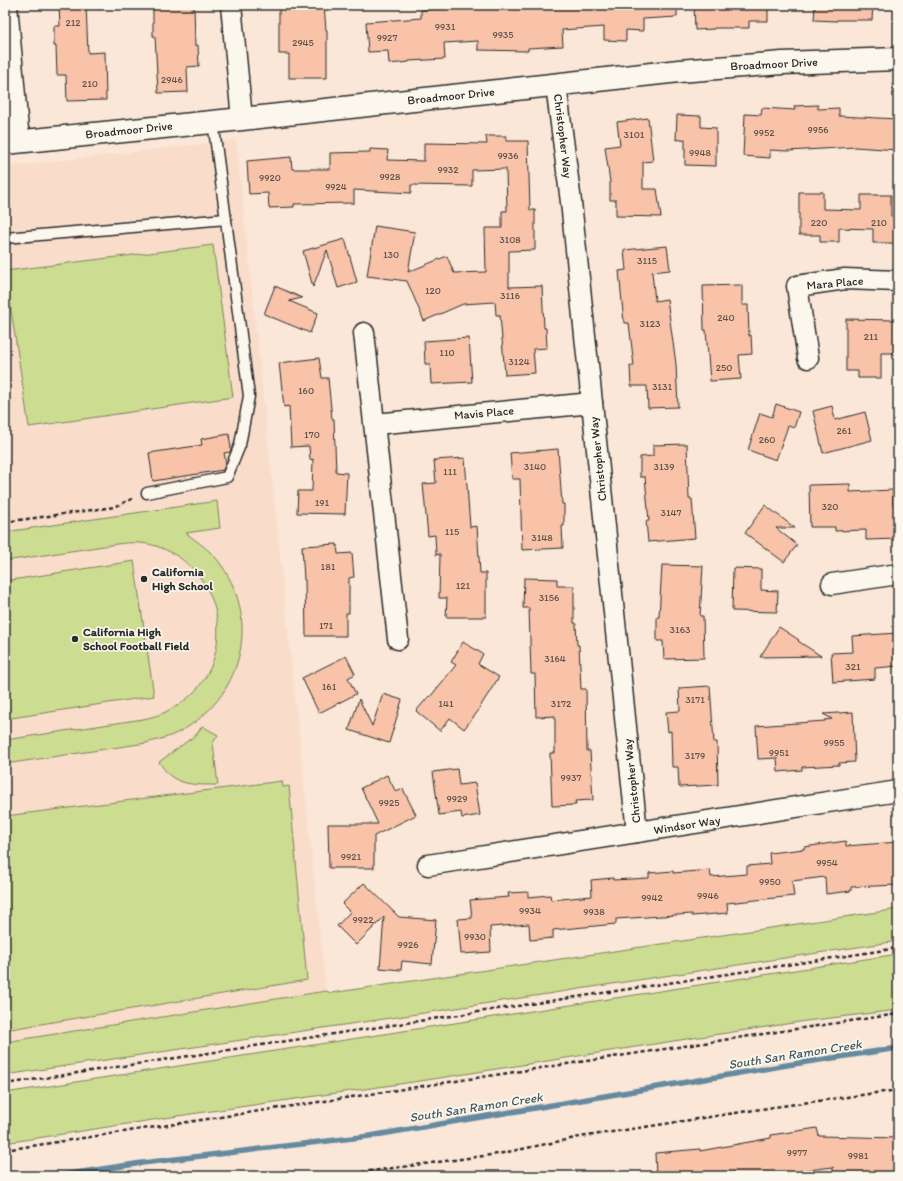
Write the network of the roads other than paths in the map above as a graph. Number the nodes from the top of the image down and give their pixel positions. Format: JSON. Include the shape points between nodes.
{"nodes":[{"id":1,"x":7,"y":5,"type":"edge"},
{"id":2,"x":231,"y":5,"type":"edge"},
{"id":3,"x":898,"y":59,"type":"edge"},
{"id":4,"x":556,"y":85,"type":"junction"},
{"id":5,"x":242,"y":119,"type":"junction"},
{"id":6,"x":213,"y":122,"type":"junction"},
{"id":7,"x":12,"y":142,"type":"edge"},
{"id":8,"x":226,"y":219,"type":"junction"},
{"id":9,"x":5,"y":238,"type":"edge"},
{"id":10,"x":898,"y":280,"type":"edge"},
{"id":11,"x":364,"y":333,"type":"dead end"},
{"id":12,"x":808,"y":358,"type":"dead end"},
{"id":13,"x":592,"y":403,"type":"junction"},
{"id":14,"x":375,"y":424,"type":"junction"},
{"id":15,"x":147,"y":492,"type":"road end"},
{"id":16,"x":898,"y":574,"type":"edge"},
{"id":17,"x":832,"y":584,"type":"dead end"},
{"id":18,"x":398,"y":639,"type":"dead end"},
{"id":19,"x":898,"y":791,"type":"edge"},
{"id":20,"x":637,"y":832,"type":"junction"},
{"id":21,"x":428,"y":865,"type":"dead end"}],
"edges":[{"from":1,"to":7,"type":"street"},
{"from":2,"to":5,"type":"street"},
{"from":3,"to":4,"type":"street","name":"Broadmoor Drive","via":[[782,63],[679,71]]},
{"from":4,"to":5,"type":"street","name":"Broadmoor Drive"},
{"from":4,"to":13,"type":"street","name":"Christopher Way"},
{"from":5,"to":6,"type":"street","name":"Broadmoor Drive"},
{"from":6,"to":7,"type":"street","name":"Broadmoor Drive"},
{"from":6,"to":8,"type":"lane"},
{"from":8,"to":9,"type":"lane"},
{"from":8,"to":15,"type":"lane","via":[[249,396],[240,445],[227,477]]},
{"from":10,"to":12,"type":"street","name":"Mara Place","via":[[845,279],[797,286]]},
{"from":11,"to":14,"type":"street"},
{"from":13,"to":14,"type":"street","name":"Mavis Place"},
{"from":13,"to":20,"type":"street","name":"Christopher Way"},
{"from":14,"to":18,"type":"street"},
{"from":16,"to":17,"type":"street"},
{"from":19,"to":20,"type":"street","name":"Windsor Way"},
{"from":20,"to":21,"type":"street","name":"Windsor Way"}]}
